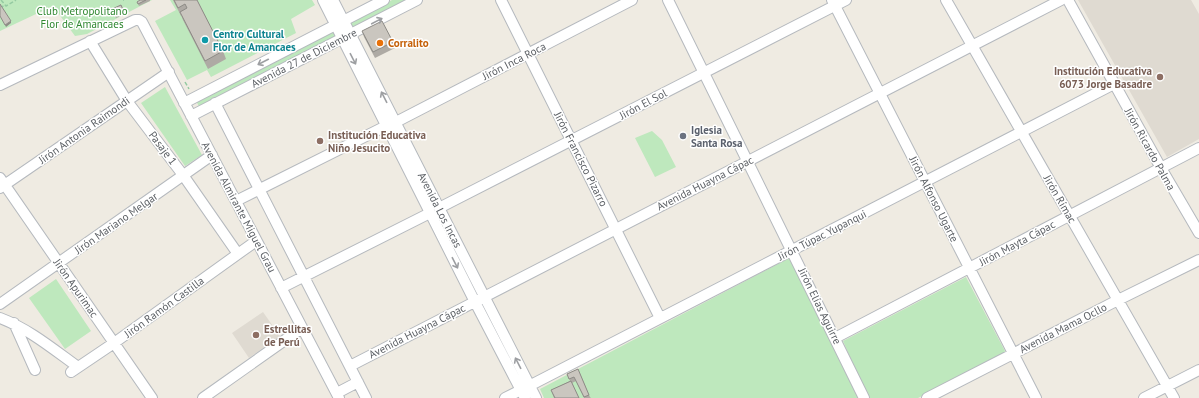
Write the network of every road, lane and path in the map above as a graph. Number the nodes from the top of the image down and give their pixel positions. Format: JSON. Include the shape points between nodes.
{"nodes":[{"id":1,"x":1,"y":0,"type":"edge"},
{"id":2,"x":16,"y":0,"type":"edge"},
{"id":3,"x":323,"y":0,"type":"edge"},
{"id":4,"x":333,"y":0,"type":"edge"},
{"id":5,"x":384,"y":0,"type":"edge"},
{"id":6,"x":416,"y":0,"type":"edge"},
{"id":7,"x":501,"y":0,"type":"edge"},
{"id":8,"x":632,"y":0,"type":"edge"},
{"id":9,"x":668,"y":0,"type":"edge"},
{"id":10,"x":846,"y":0,"type":"edge"},
{"id":11,"x":946,"y":0,"type":"edge"},
{"id":12,"x":1061,"y":0,"type":"edge"},
{"id":13,"x":1068,"y":0,"type":"edge"},
{"id":14,"x":833,"y":3,"type":"edge"},
{"id":15,"x":5,"y":5,"type":"junction"},
{"id":16,"x":0,"y":8,"type":"edge"},
{"id":17,"x":340,"y":23,"type":"junction"},
{"id":18,"x":347,"y":37,"type":"junction"},
{"id":19,"x":90,"y":41,"type":"junction"},
{"id":20,"x":972,"y":46,"type":"junction"},
{"id":21,"x":528,"y":54,"type":"junction"},
{"id":22,"x":169,"y":72,"type":"junction"},
{"id":23,"x":704,"y":72,"type":"junction"},
{"id":24,"x":182,"y":77,"type":"dead end"},
{"id":25,"x":0,"y":84,"type":"edge"},
{"id":26,"x":1114,"y":84,"type":"junction"},
{"id":27,"x":190,"y":91,"type":"dead end"},
{"id":28,"x":880,"y":93,"type":"junction"},
{"id":29,"x":127,"y":100,"type":"junction"},
{"id":30,"x":184,"y":102,"type":"junction"},
{"id":31,"x":215,"y":103,"type":"junction"},
{"id":32,"x":191,"y":116,"type":"junction"},
{"id":33,"x":396,"y":122,"type":"junction"},
{"id":34,"x":386,"y":126,"type":"junction"},
{"id":35,"x":1022,"y":132,"type":"junction"},
{"id":36,"x":572,"y":141,"type":"junction"},
{"id":37,"x":1199,"y":148,"type":"edge"},
{"id":38,"x":212,"y":155,"type":"junction"},
{"id":39,"x":748,"y":161,"type":"junction"},
{"id":40,"x":1161,"y":168,"type":"junction"},
{"id":41,"x":183,"y":175,"type":"junction"},
{"id":42,"x":925,"y":182,"type":"junction"},
{"id":43,"x":2,"y":184,"type":"edge"},
{"id":44,"x":259,"y":190,"type":"junction"},
{"id":45,"x":236,"y":201,"type":"junction"},
{"id":46,"x":434,"y":210,"type":"junction"},
{"id":47,"x":1070,"y":216,"type":"junction"},
{"id":48,"x":616,"y":229,"type":"junction"},
{"id":49,"x":1199,"y":233,"type":"edge"},
{"id":50,"x":256,"y":241,"type":"junction"},
{"id":51,"x":792,"y":250,"type":"junction"},
{"id":52,"x":238,"y":254,"type":"junction"},
{"id":53,"x":1199,"y":260,"type":"edge"},
{"id":54,"x":59,"y":263,"type":"junction"},
{"id":55,"x":970,"y":268,"type":"junction"},
{"id":56,"x":304,"y":277,"type":"junction"},
{"id":57,"x":281,"y":288,"type":"junction"},
{"id":58,"x":479,"y":300,"type":"junction"},
{"id":59,"x":1118,"y":300,"type":"junction"},
{"id":60,"x":0,"y":304,"type":"edge"},
{"id":61,"x":0,"y":318,"type":"edge"},
{"id":62,"x":660,"y":318,"type":"junction"},
{"id":63,"x":14,"y":323,"type":"junction"},
{"id":64,"x":302,"y":328,"type":"junction"},
{"id":65,"x":836,"y":338,"type":"junction"},
{"id":66,"x":114,"y":343,"type":"junction"},
{"id":67,"x":1013,"y":354,"type":"junction"},
{"id":68,"x":350,"y":366,"type":"junction"},
{"id":69,"x":35,"y":370,"type":"dead end"},
{"id":70,"x":1199,"y":370,"type":"edge"},
{"id":71,"x":358,"y":382,"type":"junction"},
{"id":72,"x":1167,"y":386,"type":"junction"},
{"id":73,"x":525,"y":391,"type":"edge"},
{"id":74,"x":338,"y":396,"type":"edge"},
{"id":75,"x":152,"y":398,"type":"edge"},
{"id":76,"x":203,"y":398,"type":"edge"},
{"id":77,"x":366,"y":398,"type":"edge"},
{"id":78,"x":505,"y":398,"type":"edge"},
{"id":79,"x":536,"y":398,"type":"edge"},
{"id":80,"x":864,"y":398,"type":"edge"},
{"id":81,"x":927,"y":398,"type":"edge"},
{"id":82,"x":1036,"y":398,"type":"edge"},
{"id":83,"x":1144,"y":398,"type":"edge"},
{"id":84,"x":1174,"y":398,"type":"edge"}],
"edges":[{"from":1,"to":15,"type":"path"},
{"from":2,"to":15,"type":"path"},
{"from":3,"to":17,"type":"street","name":"Avenida Los Incas"},
{"from":4,"to":17,"type":"street","name":"Avenida Los Incas"},
{"from":5,"to":17,"type":"street","name":"Avenida 27 de Diciembre"},
{"from":18,"to":6,"type":"street","name":"Avenida 27 de Diciembre","one_way":true},
{"from":7,"to":21,"type":"street","name":"Jirón Francisco Pizarro"},
{"from":8,"to":21,"type":"street","name":"Jirón Inca Roca"},
{"from":9,"to":23,"type":"street","name":"Jirón Elías Aguirre"},
{"from":10,"to":14,"type":"street","name":"Jirón El Sol"},
{"from":11,"to":20,"type":"street","name":"Jirón Rímac"},
{"from":12,"to":20,"type":"street","name":"Avenida Huayna Cápac"},
{"from":13,"to":26,"type":"street","name":"Jirón Ricardo Palma"},
{"from":14,"to":23,"type":"street","name":"Jirón El Sol"},
{"from":14,"to":28,"type":"street","name":"Jirón Alfonso Ugarte"},
{"from":15,"to":16,"type":"path"},
{"from":17,"to":18,"type":"street","name":"Avenida Los Incas"},
{"from":17,"to":30,"type":"street","name":"Avenida 27 de Diciembre","one_way":true},
{"from":18,"to":31,"type":"street","name":"Avenida 27 de Diciembre"},
{"from":33,"to":18,"type":"street","name":"Avenida Los Incas","one_way":true},
{"from":18,"to":34,"type":"street","name":"Avenida Los Incas","one_way":true},
{"from":19,"to":22,"type":"street","name":"Avenida Almirante Miguel Grau","via":[[139,20]]},
{"from":19,"to":25,"type":"street"},
{"from":19,"to":29,"type":"street","name":"Pasaje 1"},
{"from":20,"to":28,"type":"street","name":"Avenida Huayna Cápac"},
{"from":20,"to":35,"type":"street","name":"Jirón Rímac"},
{"from":21,"to":33,"type":"street","name":"Jirón Inca Roca"},
{"from":21,"to":36,"type":"street","name":"Jirón Francisco Pizarro"},
{"from":22,"to":29,"type":"street","name":"Jirón Antonia Raimondi"},
{"from":22,"to":30,"type":"street","name":"Avenida Almirante Miguel Grau"},
{"from":23,"to":36,"type":"street","name":"Jirón El Sol"},
{"from":23,"to":39,"type":"street","name":"Jirón Elías Aguirre"},
{"from":24,"to":27,"type":"path"},
{"from":26,"to":35,"type":"street","name":"Jirón Túpac Yupanqui"},
{"from":26,"to":40,"type":"street","name":"Jirón Ricardo Palma"},
{"from":28,"to":39,"type":"street","name":"Avenida Huayna Cápac"},
{"from":28,"to":42,"type":"street","name":"Jirón Alfonso Ugarte"},
{"from":29,"to":41,"type":"street","name":"Pasaje 1"},
{"from":29,"to":43,"type":"street","name":"Jirón Antonia Raimondi"},
{"from":30,"to":32,"type":"street","name":"Avenida Almirante Miguel Grau"},
{"from":31,"to":32,"type":"street","name":"Avenida 27 de Diciembre"},
{"from":31,"to":44,"type":"street"},
{"from":32,"to":38,"type":"street","name":"Avenida Almirante Miguel Grau"},
{"from":33,"to":46,"type":"street","name":"Avenida Los Incas"},
{"from":34,"to":44,"type":"street"},
{"from":34,"to":46,"type":"street","name":"Avenida Los Incas"},
{"from":35,"to":42,"type":"street","name":"Jirón Túpac Yupanqui"},
{"from":35,"to":47,"type":"street","name":"Jirón Rímac"},
{"from":36,"to":46,"type":"street","name":"Jirón El Sol"},
{"from":36,"to":48,"type":"street","name":"Jirón Francisco Pizarro"},
{"from":37,"to":40,"type":"street","name":"Jirón Mayta Cápac"},
{"from":38,"to":41,"type":"street","name":"Jirón Mariano Melgar"},
{"from":38,"to":45,"type":"street","name":"Avenida Almirante Miguel Grau"},
{"from":39,"to":48,"type":"street","name":"Avenida Huayna Cápac"},
{"from":39,"to":51,"type":"street","name":"Jirón Elías Aguirre"},
{"from":40,"to":47,"type":"street","name":"Jirón Mayta Cápac"},
{"from":40,"to":49,"type":"street","name":"Jirón Ricardo Palma"},
{"from":41,"to":52,"type":"street","name":"Pasaje 1"},
{"from":41,"to":54,"type":"street","name":"Jirón Mariano Melgar"},
{"from":42,"to":51,"type":"street","name":"Jirón Túpac Yupanqui"},
{"from":42,"to":55,"type":"street","name":"Jirón Alfonso Ugarte"},
{"from":43,"to":54,"type":"street","name":"Jirón Apurimac"},
{"from":44,"to":45,"type":"street"},
{"from":44,"to":56,"type":"street"},
{"from":45,"to":50,"type":"street","name":"Avenida Almirante Miguel Grau"},
{"from":46,"to":56,"type":"street","name":"Jirón El Sol"},
{"from":46,"to":58,"type":"street","name":"Avenida Los Incas"},
{"from":47,"to":55,"type":"street","name":"Jirón Mayta Cápac"},
{"from":47,"to":59,"type":"street","name":"Jirón Rímac"},
{"from":48,"to":58,"type":"street","name":"Avenida Huayna Cápac"},
{"from":48,"to":62,"type":"street","name":"Jirón Francisco Pizarro"},
{"from":50,"to":52,"type":"street","name":"Jirón Ramón Castilla"},
{"from":50,"to":57,"type":"street","name":"Avenida Almirante Miguel Grau"},
{"from":51,"to":62,"type":"street","name":"Jirón Túpac Yupanqui"},
{"from":51,"to":65,"type":"street","name":"Jirón Elías Aguirre"},
{"from":52,"to":66,"type":"street","name":"Jirón Ramón Castilla"},
{"from":53,"to":59,"type":"street","name":"Avenida Mama Ocllo"},
{"from":54,"to":60,"type":"street","name":"Jirón Mariano Melgar"},
{"from":54,"to":66,"type":"street","name":"Jirón Apurimac"},
{"from":55,"to":65,"type":"street","name":"Jirón Mayta Cápac"},
{"from":55,"to":67,"type":"street","name":"Jirón Alfonso Ugarte"},
{"from":56,"to":57,"type":"street","name":"Jirón El Sol"},
{"from":56,"to":68,"type":"street"},
{"from":57,"to":64,"type":"street","name":"Avenida Almirante Miguel Grau"},
{"from":58,"to":68,"type":"street","name":"Avenida Huayna Cápac"},
{"from":58,"to":73,"type":"street","name":"Avenida Los Incas"},
{"from":59,"to":67,"type":"street","name":"Avenida Mama Ocllo"},
{"from":59,"to":72,"type":"street","name":"Jirón Rímac"},
{"from":61,"to":63,"type":"street"},
{"from":62,"to":73,"type":"street","name":"Jirón Túpac Yupanqui"},
{"from":63,"to":66,"type":"street","name":"Jirón Ramón Castilla","via":[[32,334],[74,370]]},
{"from":63,"to":69,"type":"street"},
{"from":64,"to":74,"type":"street","name":"Avenida Almirante Miguel Grau"},
{"from":64,"to":76,"type":"street"},
{"from":65,"to":80,"type":"street","name":"Jirón Elías Aguirre"},
{"from":66,"to":75,"type":"street","name":"Jirón Apurimac"},
{"from":67,"to":81,"type":"street","name":"Avenida Mama Ocllo"},
{"from":67,"to":82,"type":"street","name":"Jirón Alfonso Ugarte"},
{"from":68,"to":71,"type":"street"},
{"from":70,"to":72,"type":"street"},
{"from":71,"to":74,"type":"street"},
{"from":71,"to":77,"type":"street"},
{"from":72,"to":83,"type":"street"},
{"from":72,"to":84,"type":"street","name":"Jirón Rímac"},
{"from":73,"to":78,"type":"street","name":"Jirón Túpac Yupanqui"},
{"from":73,"to":79,"type":"street","name":"Avenida Los Incas"}]}
